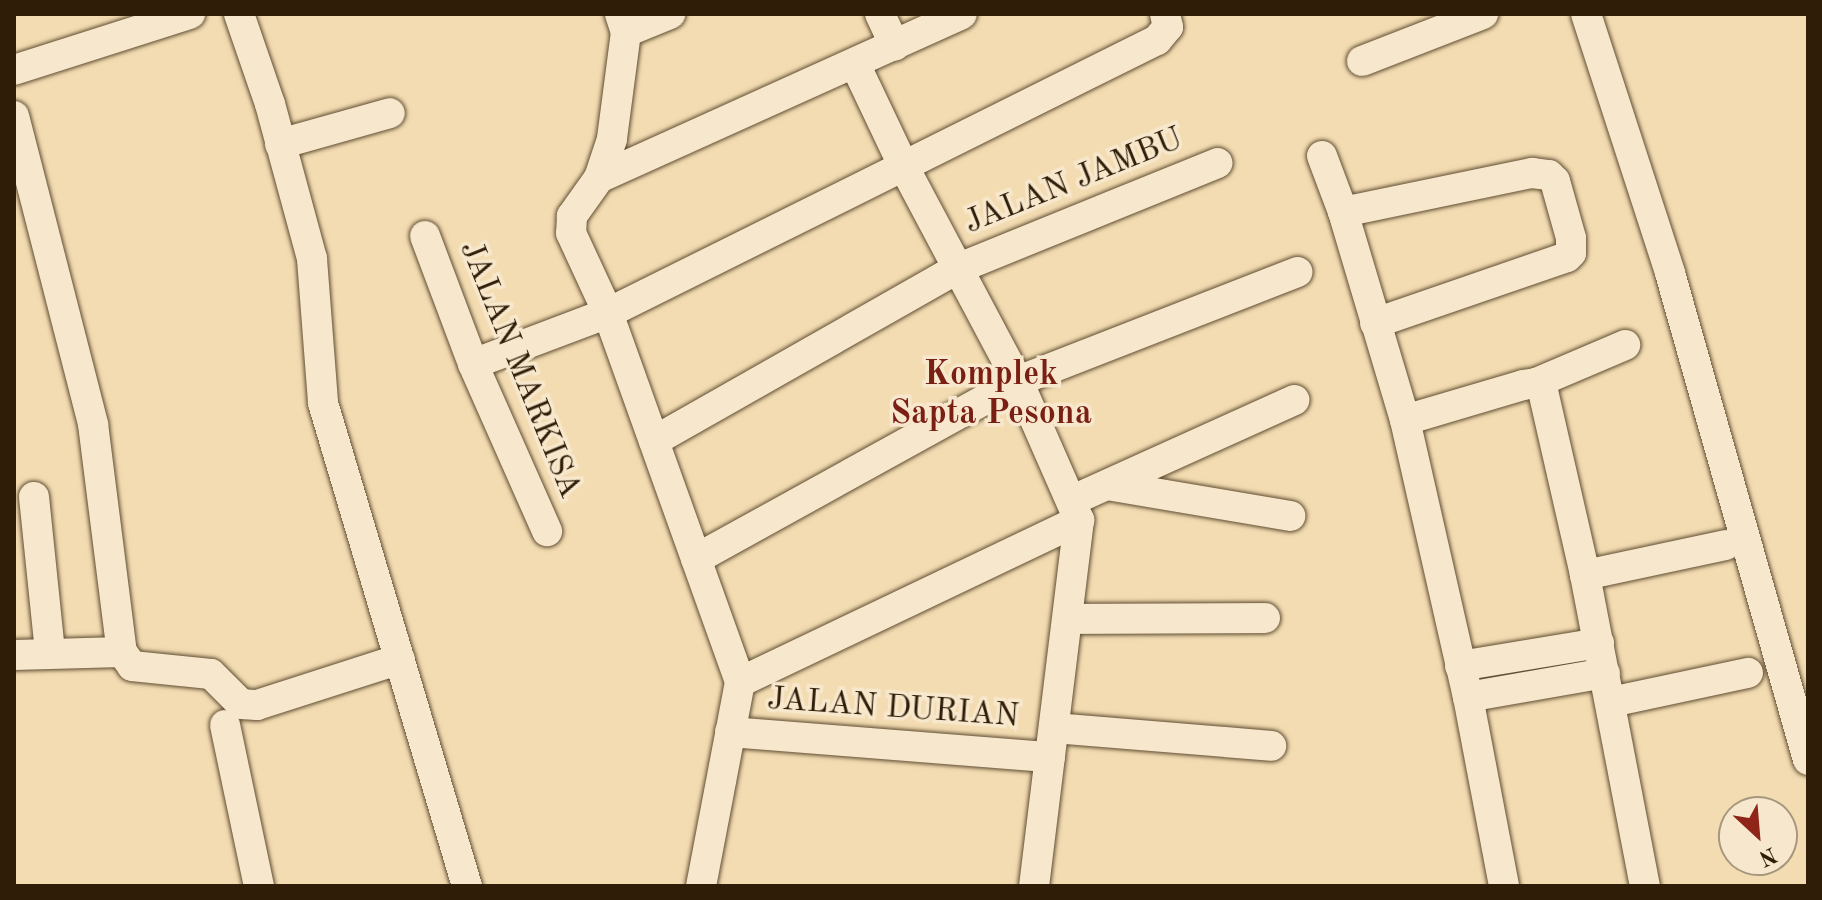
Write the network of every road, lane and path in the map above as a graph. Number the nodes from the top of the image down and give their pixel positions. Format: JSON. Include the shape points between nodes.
{"nodes":[{"id":1,"x":190,"y":14,"type":"edge"},
{"id":2,"x":239,"y":14,"type":"edge"},
{"id":3,"x":670,"y":14,"type":"edge"},
{"id":4,"x":880,"y":14,"type":"edge"},
{"id":5,"x":962,"y":14,"type":"edge"},
{"id":6,"x":1165,"y":14,"type":"edge"},
{"id":7,"x":1483,"y":14,"type":"edge"},
{"id":8,"x":1586,"y":14,"type":"edge"},
{"id":9,"x":623,"y":23,"type":"edge"},
{"id":10,"x":895,"y":46,"type":"junction"},
{"id":11,"x":1362,"y":61,"type":"dead end"},
{"id":12,"x":855,"y":64,"type":"junction"},
{"id":13,"x":14,"y":70,"type":"edge"},
{"id":14,"x":390,"y":113,"type":"dead end"},
{"id":15,"x":14,"y":116,"type":"edge"},
{"id":16,"x":280,"y":144,"type":"junction"},
{"id":17,"x":1322,"y":156,"type":"dead end"},
{"id":18,"x":1217,"y":163,"type":"dead end"},
{"id":19,"x":904,"y":167,"type":"junction"},
{"id":20,"x":599,"y":178,"type":"junction"},
{"id":21,"x":1343,"y":212,"type":"junction"},
{"id":22,"x":425,"y":236,"type":"dead end"},
{"id":23,"x":959,"y":268,"type":"junction"},
{"id":24,"x":1297,"y":272,"type":"dead end"},
{"id":25,"x":608,"y":313,"type":"junction"},
{"id":26,"x":1375,"y":323,"type":"junction"},
{"id":27,"x":1625,"y":345,"type":"dead end"},
{"id":28,"x":473,"y":364,"type":"junction"},
{"id":29,"x":1018,"y":381,"type":"junction"},
{"id":30,"x":1536,"y":383,"type":"junction"},
{"id":31,"x":1294,"y":400,"type":"dead end"},
{"id":32,"x":1405,"y":420,"type":"junction"},
{"id":33,"x":654,"y":441,"type":"junction"},
{"id":34,"x":1107,"y":485,"type":"junction"},
{"id":35,"x":34,"y":497,"type":"dead end"},
{"id":36,"x":1076,"y":510,"type":"junction"},
{"id":37,"x":1290,"y":516,"type":"dead end"},
{"id":38,"x":547,"y":531,"type":"dead end"},
{"id":39,"x":1726,"y":545,"type":"dead end"},
{"id":40,"x":696,"y":559,"type":"junction"},
{"id":41,"x":1585,"y":575,"type":"junction"},
{"id":42,"x":1265,"y":618,"type":"dead end"},
{"id":43,"x":1069,"y":619,"type":"junction"},
{"id":44,"x":1599,"y":643,"type":"junction"},
{"id":45,"x":50,"y":652,"type":"junction"},
{"id":46,"x":122,"y":652,"type":"junction"},
{"id":47,"x":14,"y":655,"type":"edge"},
{"id":48,"x":400,"y":659,"type":"junction"},
{"id":49,"x":1460,"y":666,"type":"junction"},
{"id":50,"x":1748,"y":673,"type":"dead end"},
{"id":51,"x":740,"y":682,"type":"junction"},
{"id":52,"x":1608,"y":687,"type":"junction"},
{"id":53,"x":1468,"y":697,"type":"junction"},
{"id":54,"x":225,"y":725,"type":"dead end"},
{"id":55,"x":730,"y":732,"type":"junction"},
{"id":56,"x":1052,"y":742,"type":"junction"},
{"id":57,"x":1271,"y":746,"type":"dead end"},
{"id":58,"x":1808,"y":760,"type":"edge"},
{"id":59,"x":259,"y":886,"type":"edge"},
{"id":60,"x":467,"y":886,"type":"edge"},
{"id":61,"x":701,"y":886,"type":"edge"},
{"id":62,"x":1034,"y":886,"type":"edge"},
{"id":63,"x":1504,"y":886,"type":"edge"},
{"id":64,"x":1645,"y":886,"type":"edge"}],
"edges":[{"from":1,"to":13,"type":"street"},
{"from":2,"to":16,"type":"street"},
{"from":3,"to":9,"type":"street"},
{"from":4,"to":10,"type":"street"},
{"from":5,"to":10,"type":"street"},
{"from":6,"to":19,"type":"street","via":[[1168,27],[1157,40]]},
{"from":7,"to":11,"type":"street"},
{"from":8,"to":58,"type":"street","via":[[1675,288]]},
{"from":9,"to":20,"type":"street","via":[[612,139]]},
{"from":10,"to":12,"type":"street"},
{"from":12,"to":19,"type":"street"},
{"from":12,"to":20,"type":"street"},
{"from":14,"to":16,"type":"street"},
{"from":15,"to":46,"type":"street","via":[[96,436]]},
{"from":16,"to":48,"type":"street","via":[[312,259],[323,403]]},
{"from":17,"to":21,"type":"street"},
{"from":18,"to":23,"type":"street","name":"JALAN JAMBU"},
{"from":19,"to":23,"type":"street"},
{"from":19,"to":25,"type":"street"},
{"from":20,"to":25,"type":"street","via":[[571,225]]},
{"from":21,"to":26,"type":"street"},
{"from":21,"to":26,"type":"street","via":[[1532,173],[1555,181],[1571,238],[1567,257]]},
{"from":22,"to":28,"type":"street","name":"JALAN MARKISA"},
{"from":23,"to":29,"type":"street"},
{"from":23,"to":33,"type":"street","name":"JALAN JAMBU"},
{"from":24,"to":29,"type":"street"},
{"from":25,"to":28,"type":"street"},
{"from":25,"to":33,"type":"street"},
{"from":26,"to":32,"type":"street"},
{"from":27,"to":30,"type":"street"},
{"from":28,"to":38,"type":"street","name":"JALAN MARKISA"},
{"from":29,"to":36,"type":"street"},
{"from":29,"to":40,"type":"street"},
{"from":30,"to":32,"type":"street"},
{"from":30,"to":41,"type":"street","via":[[1546,404]]},
{"from":31,"to":34,"type":"street"},
{"from":32,"to":49,"type":"street"},
{"from":33,"to":40,"type":"street"},
{"from":34,"to":36,"type":"street"},
{"from":34,"to":37,"type":"street"},
{"from":35,"to":45,"type":"street"},
{"from":36,"to":43,"type":"street"},
{"from":36,"to":51,"type":"street"},
{"from":39,"to":41,"type":"street"},
{"from":40,"to":51,"type":"street"},
{"from":41,"to":44,"type":"street"},
{"from":42,"to":43,"type":"street"},
{"from":43,"to":56,"type":"street"},
{"from":44,"to":49,"type":"street"},
{"from":44,"to":52,"type":"street"},
{"from":45,"to":46,"type":"street"},
{"from":45,"to":47,"type":"street"},
{"from":46,"to":48,"type":"street","via":[[132,666],[211,674],[241,704],[257,705]]},
{"from":48,"to":60,"type":"street"},
{"from":49,"to":53,"type":"street"},
{"from":50,"to":52,"type":"street"},
{"from":51,"to":55,"type":"street"},
{"from":52,"to":53,"type":"street"},
{"from":52,"to":64,"type":"street"},
{"from":53,"to":63,"type":"street"},
{"from":54,"to":59,"type":"street"},
{"from":55,"to":56,"type":"street","name":"JALAN DURIAN"},
{"from":55,"to":61,"type":"street"},
{"from":56,"to":57,"type":"street","name":"JALAN DURIAN"},
{"from":56,"to":62,"type":"street"}]}
